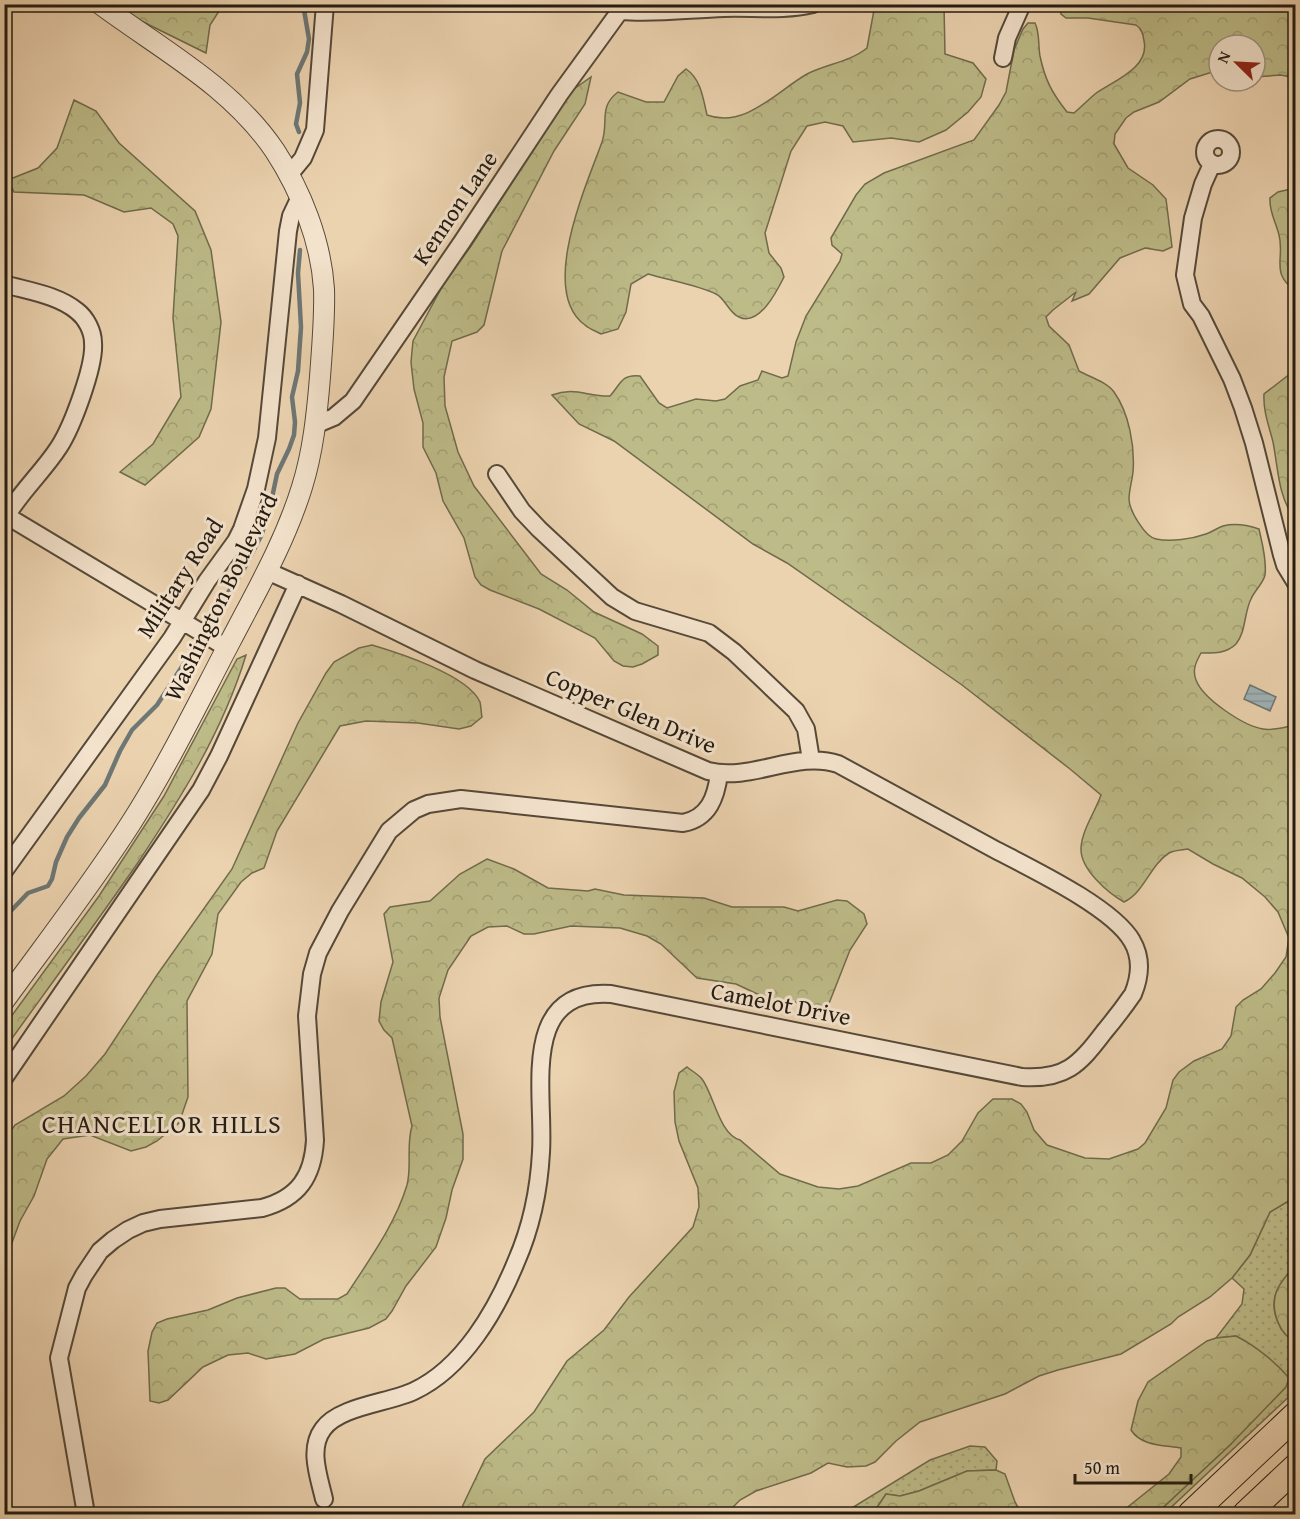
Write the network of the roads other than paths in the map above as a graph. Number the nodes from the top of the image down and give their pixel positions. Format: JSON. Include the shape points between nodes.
{"nodes":[{"id":1,"x":100,"y":4,"type":"edge"},
{"id":2,"x":325,"y":4,"type":"edge"},
{"id":3,"x":813,"y":4,"type":"edge"},
{"id":4,"x":1023,"y":4,"type":"edge"},
{"id":5,"x":623,"y":8,"type":"edge"},
{"id":6,"x":1002,"y":58,"type":"dead end"},
{"id":7,"x":1212,"y":164,"type":"dead end"},
{"id":8,"x":289,"y":175,"type":"junction"},
{"id":9,"x":300,"y":197,"type":"junction"},
{"id":10,"x":4,"y":284,"type":"edge"},
{"id":11,"x":315,"y":425,"type":"junction"},
{"id":12,"x":497,"y":474,"type":"dead end"},
{"id":13,"x":6,"y":518,"type":"edge"},
{"id":14,"x":267,"y":570,"type":"junction"},
{"id":15,"x":1296,"y":583,"type":"edge"},
{"id":16,"x":298,"y":584,"type":"junction"},
{"id":17,"x":182,"y":621,"type":"junction"},
{"id":18,"x":227,"y":648,"type":"junction"},
{"id":19,"x":811,"y":760,"type":"junction"},
{"id":20,"x":719,"y":774,"type":"junction"},
{"id":21,"x":4,"y":871,"type":"edge"},
{"id":22,"x":4,"y":1001,"type":"edge"},
{"id":23,"x":4,"y":1078,"type":"edge"},
{"id":24,"x":1296,"y":1415,"type":"edge"},
{"id":25,"x":1296,"y":1467,"type":"edge"},
{"id":26,"x":324,"y":1499,"type":"dead end"},
{"id":27,"x":86,"y":1515,"type":"edge"},
{"id":28,"x":1191,"y":1515,"type":"edge"},
{"id":29,"x":1246,"y":1515,"type":"edge"}],
"edges":[{"from":1,"to":8,"type":"street","name":"Washington Boulevard","via":[[217,86],[250,119]]},
{"from":2,"to":8,"type":"street","via":[[315,130],[310,146]]},
{"from":3,"to":5,"type":"street","via":[[649,12]]},
{"from":4,"to":6,"type":"street"},
{"from":5,"to":11,"type":"street","name":"Kennon Lane","via":[[559,94],[353,401],[334,417]]},
{"from":7,"to":15,"type":"street","via":[[1193,218],[1185,274],[1188,290],[1243,408],[1285,565]]},
{"from":8,"to":9,"type":"street","name":"Washington Boulevard"},
{"from":9,"to":11,"type":"street","name":"Washington Boulevard","via":[[323,286]]},
{"from":9,"to":17,"type":"street","name":"Military Road","via":[[288,231],[267,438],[256,489],[236,542]]},
{"from":10,"to":13,"type":"street","via":[[71,307],[84,318],[93,343],[88,374],[61,444]]},
{"from":11,"to":14,"type":"street","name":"Washington Boulevard","via":[[303,485]]},
{"from":12,"to":19,"type":"street","via":[[528,517],[612,597],[635,611],[709,633],[734,652],[796,711],[806,729]]},
{"from":13,"to":17,"type":"street"},
{"from":14,"to":16,"type":"street","name":"Copper Glen Drive"},
{"from":14,"to":18,"type":"street","name":"Washington Boulevard"},
{"from":16,"to":20,"type":"street","name":"Copper Glen Drive","via":[[475,670]]},
{"from":16,"to":23,"type":"street","via":[[201,790]]},
{"from":17,"to":18,"type":"street"},
{"from":17,"to":21,"type":"street","name":"Military Road"},
{"from":18,"to":22,"type":"street","name":"Washington Boulevard","via":[[131,822]]},
{"from":19,"to":20,"type":"street","name":"Copper Glen Drive"},
{"from":19,"to":26,"type":"street","name":"Camelot Drive","via":[[838,764],[1047,878],[1109,917],[1128,935],[1138,956],[1138,982],[1126,1005],[1076,1065],[1054,1076],[1033,1078],[611,994],[595,993],[570,1001],[551,1020],[542,1042],[539,1176],[526,1238],[508,1280],[486,1321],[442,1373],[414,1391],[334,1419],[322,1430],[315,1451]]},
{"from":20,"to":27,"type":"street","via":[[710,807],[702,816],[683,823],[461,799],[428,804],[401,819],[389,831],[328,932],[312,974],[307,1016],[315,1140],[309,1174],[276,1204],[160,1219],[128,1230],[100,1251],[77,1288],[59,1358]]},
{"from":24,"to":28,"type":"main road"},
{"from":25,"to":29,"type":"main road"}]}
